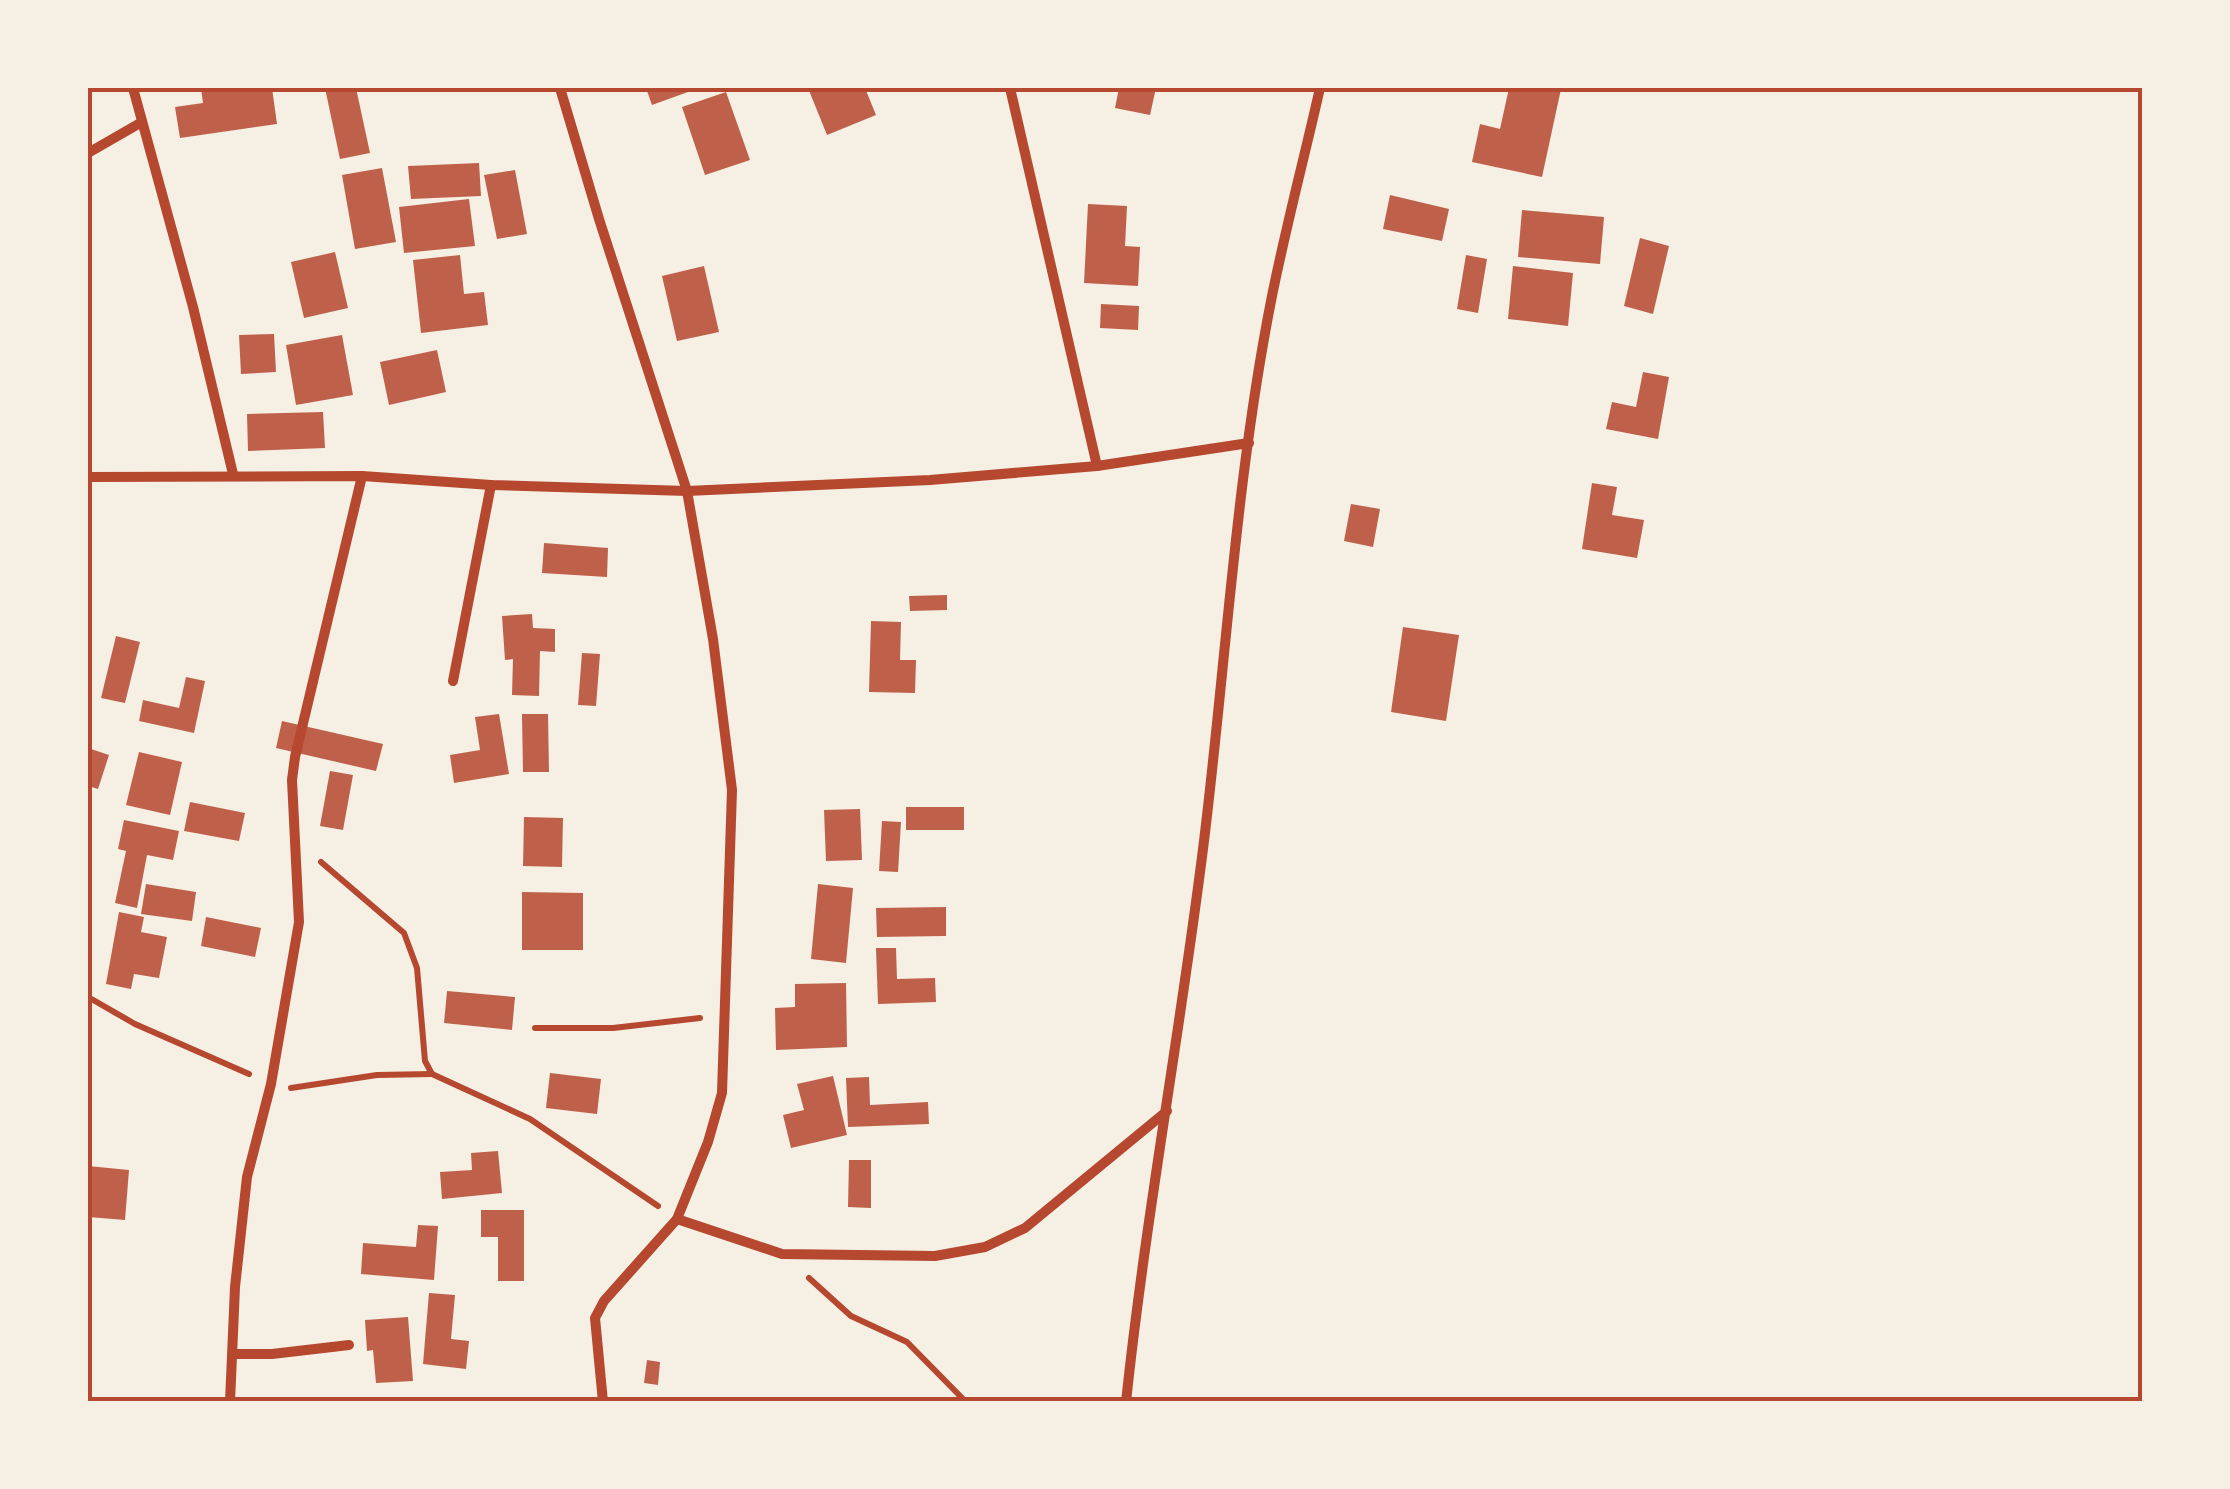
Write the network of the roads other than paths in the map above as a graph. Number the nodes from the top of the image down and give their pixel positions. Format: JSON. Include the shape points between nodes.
{"nodes":[{"id":1,"x":133,"y":88,"type":"edge"},
{"id":2,"x":1010,"y":88,"type":"edge"},
{"id":3,"x":1320,"y":88,"type":"edge"},
{"id":4,"x":561,"y":89,"type":"edge"},
{"id":5,"x":142,"y":122,"type":"junction"},
{"id":6,"x":88,"y":154,"type":"edge"},
{"id":7,"x":1249,"y":442,"type":"junction"},
{"id":8,"x":1097,"y":466,"type":"junction"},
{"id":9,"x":232,"y":474,"type":"junction"},
{"id":10,"x":362,"y":476,"type":"junction"},
{"id":11,"x":88,"y":477,"type":"edge"},
{"id":12,"x":491,"y":486,"type":"junction"},
{"id":13,"x":687,"y":491,"type":"junction"},
{"id":14,"x":453,"y":681,"type":"dead end"},
{"id":15,"x":1168,"y":1111,"type":"junction"},
{"id":16,"x":678,"y":1219,"type":"junction"},
{"id":17,"x":350,"y":1345,"type":"dead end"},
{"id":18,"x":234,"y":1354,"type":"junction"},
{"id":19,"x":230,"y":1402,"type":"edge"},
{"id":20,"x":603,"y":1402,"type":"edge"},
{"id":21,"x":1126,"y":1402,"type":"edge"}],
"edges":[{"from":1,"to":5,"type":"street"},
{"from":2,"to":8,"type":"street"},
{"from":3,"to":7,"type":"street","via":[[1271,302]]},
{"from":4,"to":13,"type":"street"},
{"from":5,"to":6,"type":"street"},
{"from":5,"to":9,"type":"street"},
{"from":7,"to":8,"type":"street"},
{"from":7,"to":15,"type":"street"},
{"from":8,"to":13,"type":"street"},
{"from":9,"to":10,"type":"street"},
{"from":9,"to":11,"type":"street"},
{"from":10,"to":12,"type":"street"},
{"from":10,"to":18,"type":"street","via":[[292,780],[299,922],[276,1087],[248,1177]]},
{"from":12,"to":13,"type":"street"},
{"from":12,"to":14,"type":"street"},
{"from":13,"to":16,"type":"street","via":[[732,790],[722,1093]]},
{"from":15,"to":16,"type":"street","via":[[1025,1228],[985,1247],[935,1256],[782,1254]]},
{"from":15,"to":21,"type":"street"},
{"from":16,"to":20,"type":"street","via":[[604,1300],[596,1318]]},
{"from":17,"to":18,"type":"street"},
{"from":18,"to":19,"type":"street"}]}
